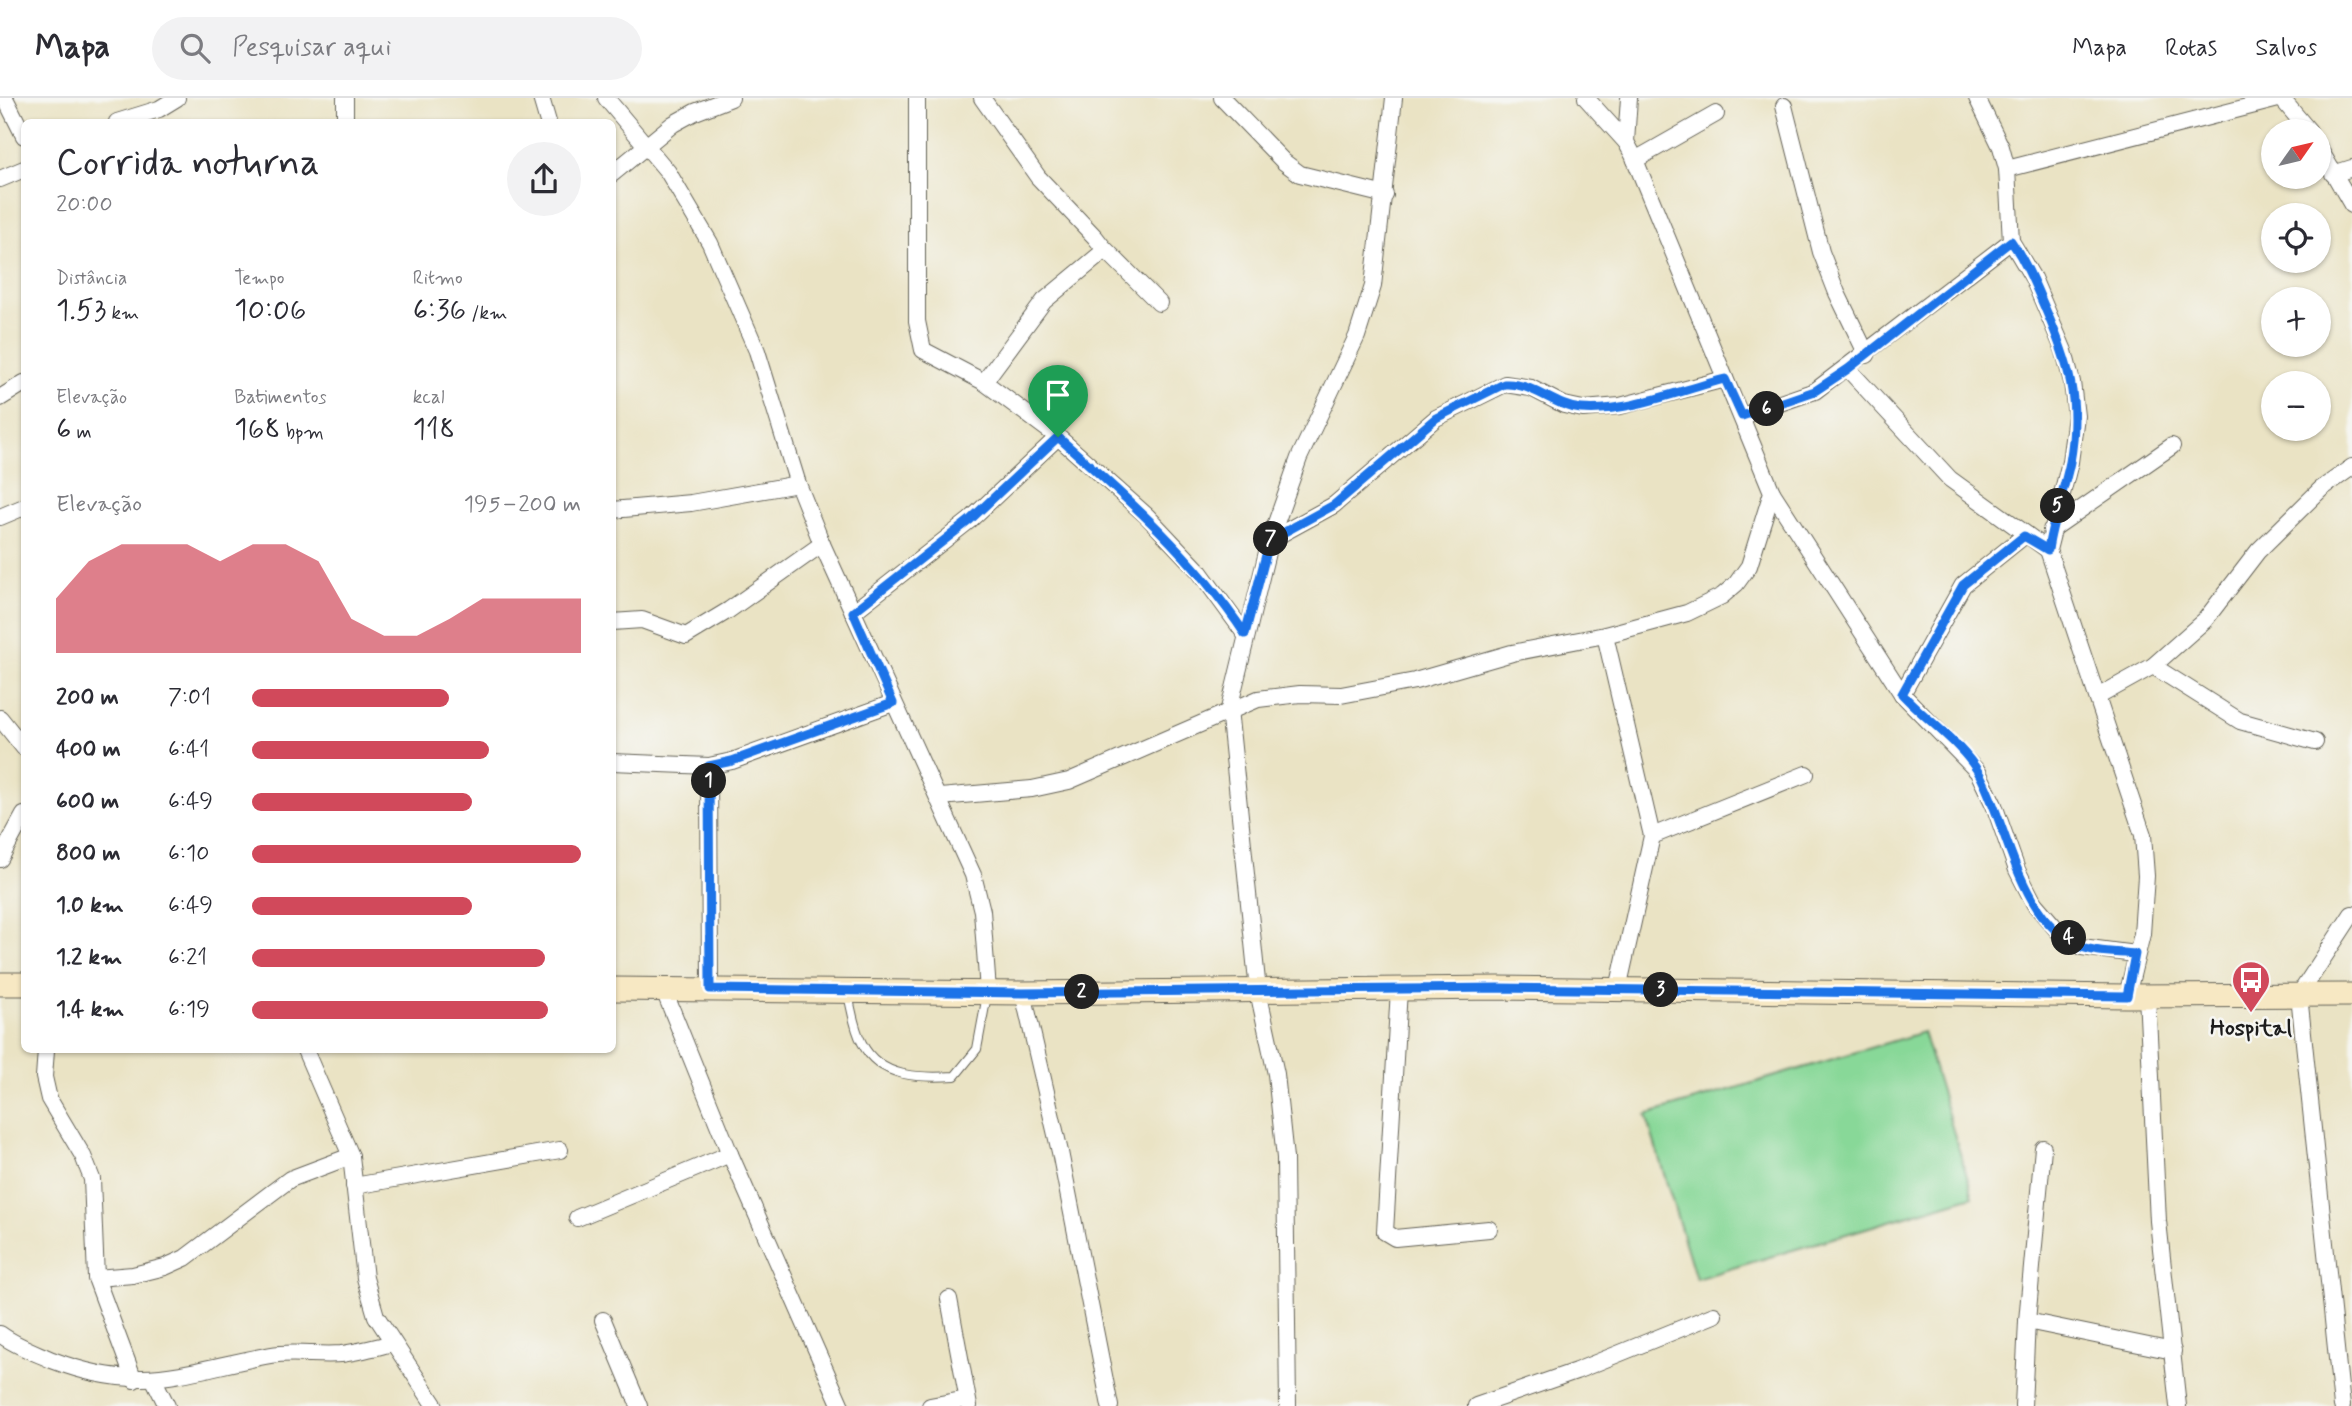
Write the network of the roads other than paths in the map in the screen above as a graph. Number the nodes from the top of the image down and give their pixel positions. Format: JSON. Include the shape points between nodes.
{"nodes":[{"id":1,"x":5,"y":98,"type":"edge"},
{"id":2,"x":177,"y":98,"type":"edge"},
{"id":3,"x":345,"y":98,"type":"edge"},
{"id":4,"x":541,"y":98,"type":"edge"},
{"id":5,"x":606,"y":98,"type":"edge"},
{"id":6,"x":731,"y":98,"type":"edge"},
{"id":7,"x":917,"y":98,"type":"edge"},
{"id":8,"x":982,"y":98,"type":"edge"},
{"id":9,"x":1222,"y":98,"type":"edge"},
{"id":10,"x":1394,"y":98,"type":"edge"},
{"id":11,"x":1586,"y":98,"type":"edge"},
{"id":12,"x":1629,"y":98,"type":"edge"},
{"id":13,"x":1977,"y":98,"type":"edge"},
{"id":14,"x":2282,"y":99,"type":"edge"},
{"id":15,"x":1784,"y":106,"type":"dead end"},
{"id":16,"x":1716,"y":114,"type":"dead end"},
{"id":17,"x":160,"y":116,"type":"edge"},
{"id":18,"x":138,"y":119,"type":"edge"},
{"id":19,"x":345,"y":119,"type":"edge"},
{"id":20,"x":547,"y":119,"type":"edge"},
{"id":21,"x":2299,"y":119,"type":"edge"},
{"id":22,"x":21,"y":130,"type":"edge"},
{"id":23,"x":1626,"y":142,"type":"junction"},
{"id":24,"x":645,"y":145,"type":"junction"},
{"id":25,"x":1636,"y":160,"type":"junction"},
{"id":26,"x":2352,"y":168,"type":"edge"},
{"id":27,"x":2007,"y":169,"type":"junction"},
{"id":28,"x":21,"y":170,"type":"edge"},
{"id":29,"x":616,"y":170,"type":"edge"},
{"id":30,"x":2331,"y":170,"type":"edge"},
{"id":31,"x":2333,"y":174,"type":"junction"},
{"id":32,"x":0,"y":179,"type":"edge"},
{"id":33,"x":1385,"y":195,"type":"junction"},
{"id":34,"x":2352,"y":205,"type":"edge"},
{"id":35,"x":2011,"y":241,"type":"junction"},
{"id":36,"x":1102,"y":246,"type":"junction"},
{"id":37,"x":1159,"y":303,"type":"dead end"},
{"id":38,"x":1867,"y":355,"type":"junction"},
{"id":39,"x":1848,"y":369,"type":"junction"},
{"id":40,"x":1725,"y":379,"type":"junction"},
{"id":41,"x":984,"y":382,"type":"junction"},
{"id":42,"x":21,"y":385,"type":"edge"},
{"id":43,"x":0,"y":398,"type":"edge"},
{"id":44,"x":1742,"y":416,"type":"junction"},
{"id":45,"x":1058,"y":437,"type":"junction"},
{"id":46,"x":2172,"y":446,"type":"dead end"},
{"id":47,"x":2352,"y":467,"type":"edge"},
{"id":48,"x":798,"y":484,"type":"junction"},
{"id":49,"x":1772,"y":492,"type":"junction"},
{"id":50,"x":21,"y":508,"type":"edge"},
{"id":51,"x":616,"y":510,"type":"edge"},
{"id":52,"x":0,"y":517,"type":"edge"},
{"id":53,"x":2051,"y":530,"type":"junction"},
{"id":54,"x":2024,"y":536,"type":"junction"},
{"id":55,"x":1270,"y":540,"type":"junction"},
{"id":56,"x":822,"y":544,"type":"junction"},
{"id":57,"x":2048,"y":550,"type":"junction"},
{"id":58,"x":853,"y":612,"type":"junction"},
{"id":59,"x":616,"y":622,"type":"edge"},
{"id":60,"x":1245,"y":634,"type":"junction"},
{"id":61,"x":1605,"y":635,"type":"junction"},
{"id":62,"x":2153,"y":666,"type":"junction"},
{"id":63,"x":1902,"y":694,"type":"junction"},
{"id":64,"x":2099,"y":696,"type":"junction"},
{"id":65,"x":893,"y":703,"type":"junction"},
{"id":66,"x":1229,"y":709,"type":"junction"},
{"id":67,"x":0,"y":718,"type":"edge"},
{"id":68,"x":19,"y":730,"type":"edge"},
{"id":69,"x":2315,"y":742,"type":"dead end"},
{"id":70,"x":616,"y":762,"type":"edge"},
{"id":71,"x":709,"y":766,"type":"junction"},
{"id":72,"x":1807,"y":774,"type":"dead end"},
{"id":73,"x":940,"y":797,"type":"junction"},
{"id":74,"x":21,"y":820,"type":"edge"},
{"id":75,"x":1652,"y":836,"type":"junction"},
{"id":76,"x":0,"y":859,"type":"edge"},
{"id":77,"x":2352,"y":914,"type":"edge"},
{"id":78,"x":2135,"y":954,"type":"junction"},
{"id":79,"x":0,"y":984,"type":"edge"},
{"id":80,"x":21,"y":984,"type":"edge"},
{"id":81,"x":663,"y":988,"type":"junction"},
{"id":82,"x":616,"y":989,"type":"edge"},
{"id":83,"x":710,"y":989,"type":"junction"},
{"id":84,"x":846,"y":989,"type":"junction"},
{"id":85,"x":1399,"y":989,"type":"junction"},
{"id":86,"x":1618,"y":989,"type":"junction"},
{"id":87,"x":988,"y":991,"type":"junction"},
{"id":88,"x":1258,"y":991,"type":"junction"},
{"id":89,"x":1023,"y":993,"type":"junction"},
{"id":90,"x":2137,"y":995,"type":"junction"},
{"id":91,"x":2299,"y":995,"type":"junction"},
{"id":92,"x":2352,"y":995,"type":"edge"},
{"id":93,"x":46,"y":1053,"type":"edge"},
{"id":94,"x":306,"y":1053,"type":"edge"},
{"id":95,"x":2043,"y":1148,"type":"dead end"},
{"id":96,"x":560,"y":1150,"type":"dead end"},
{"id":97,"x":730,"y":1154,"type":"junction"},
{"id":98,"x":351,"y":1156,"type":"junction"},
{"id":99,"x":354,"y":1186,"type":"junction"},
{"id":100,"x":577,"y":1218,"type":"dead end"},
{"id":101,"x":1489,"y":1229,"type":"dead end"},
{"id":102,"x":96,"y":1278,"type":"junction"},
{"id":103,"x":948,"y":1299,"type":"dead end"},
{"id":104,"x":1714,"y":1315,"type":"dead end"},
{"id":105,"x":603,"y":1320,"type":"dead end"},
{"id":106,"x":2028,"y":1321,"type":"junction"},
{"id":107,"x":0,"y":1334,"type":"edge"},
{"id":108,"x":393,"y":1343,"type":"junction"},
{"id":109,"x":7,"y":1346,"type":"edge"},
{"id":110,"x":2173,"y":1352,"type":"junction"},
{"id":111,"x":153,"y":1378,"type":"junction"},
{"id":112,"x":134,"y":1380,"type":"junction"},
{"id":113,"x":968,"y":1402,"type":"edge"},
{"id":114,"x":430,"y":1404,"type":"edge"},
{"id":115,"x":167,"y":1406,"type":"edge"},
{"id":116,"x":639,"y":1406,"type":"edge"},
{"id":117,"x":841,"y":1406,"type":"edge"},
{"id":118,"x":930,"y":1406,"type":"edge"},
{"id":119,"x":1110,"y":1406,"type":"edge"},
{"id":120,"x":1288,"y":1406,"type":"edge"},
{"id":121,"x":1476,"y":1406,"type":"edge"},
{"id":122,"x":2023,"y":1406,"type":"edge"},
{"id":123,"x":2178,"y":1406,"type":"edge"},
{"id":124,"x":2342,"y":1406,"type":"edge"}],
"edges":[{"from":1,"to":22,"type":"street"},
{"from":2,"to":17,"type":"street"},
{"from":3,"to":19,"type":"street"},
{"from":4,"to":20,"type":"street"},
{"from":5,"to":24,"type":"street"},
{"from":6,"to":24,"type":"street","via":[[695,111]]},
{"from":7,"to":41,"type":"street","via":[[919,340],[933,358]]},
{"from":8,"to":36,"type":"street","via":[[1038,177]]},
{"from":9,"to":33,"type":"street","via":[[1300,174]]},
{"from":10,"to":33,"type":"street"},
{"from":11,"to":23,"type":"street"},
{"from":12,"to":23,"type":"street"},
{"from":13,"to":27,"type":"street"},
{"from":14,"to":21,"type":"street"},
{"from":14,"to":27,"type":"street"},
{"from":15,"to":38,"type":"street","via":[[1821,252]]},
{"from":16,"to":25,"type":"street"},
{"from":17,"to":18,"type":"street"},
{"from":23,"to":25,"type":"street"},
{"from":24,"to":29,"type":"street"},
{"from":24,"to":48,"type":"street","via":[[687,199],[726,278],[757,351]]},
{"from":25,"to":40,"type":"street"},
{"from":26,"to":31,"type":"street"},
{"from":27,"to":35,"type":"street"},
{"from":28,"to":32,"type":"street"},
{"from":30,"to":31,"type":"street"},
{"from":31,"to":34,"type":"street"},
{"from":33,"to":55,"type":"street","via":[[1373,286],[1357,337],[1299,458]]},
{"from":35,"to":38,"type":"street"},
{"from":35,"to":53,"type":"street","via":[[2033,278],[2072,382],[2076,416],[2070,462]]},
{"from":36,"to":37,"type":"street"},
{"from":36,"to":41,"type":"street","via":[[1103,252],[1044,301]]},
{"from":38,"to":39,"type":"street"},
{"from":39,"to":44,"type":"street","via":[[1815,391]]},
{"from":39,"to":54,"type":"street","via":[[1950,479]]},
{"from":40,"to":44,"type":"street"},
{"from":40,"to":55,"type":"street","via":[[1620,406],[1583,409],[1531,388],[1504,384],[1436,418],[1334,505]]},
{"from":41,"to":45,"type":"street"},
{"from":42,"to":43,"type":"street"},
{"from":44,"to":49,"type":"street"},
{"from":45,"to":58,"type":"street","via":[[970,520]]},
{"from":45,"to":60,"type":"street","via":[[1147,516],[1199,571]]},
{"from":46,"to":53,"type":"street"},
{"from":47,"to":62,"type":"street","via":[[2302,506],[2258,551],[2205,620]]},
{"from":48,"to":51,"type":"street","via":[[691,503]]},
{"from":48,"to":56,"type":"street"},
{"from":49,"to":61,"type":"street","via":[[1749,566],[1729,590],[1687,613]]},
{"from":49,"to":63,"type":"street"},
{"from":50,"to":52,"type":"street"},
{"from":53,"to":57,"type":"street"},
{"from":54,"to":57,"type":"street"},
{"from":54,"to":63,"type":"street","via":[[1963,585]]},
{"from":55,"to":60,"type":"street"},
{"from":56,"to":58,"type":"street"},
{"from":56,"to":59,"type":"street","via":[[686,636],[642,620]]},
{"from":57,"to":64,"type":"street"},
{"from":58,"to":65,"type":"street"},
{"from":60,"to":66,"type":"street"},
{"from":61,"to":66,"type":"street","via":[[1512,653],[1415,681],[1341,695],[1258,698]]},
{"from":61,"to":75,"type":"street"},
{"from":62,"to":64,"type":"street"},
{"from":62,"to":69,"type":"street","via":[[2240,721]]},
{"from":63,"to":78,"type":"street","via":[[1978,772],[2017,870],[2034,903],[2059,932],[2082,947]]},
{"from":64,"to":78,"type":"street","via":[[2143,835],[2146,876],[2142,934]]},
{"from":65,"to":71,"type":"street"},
{"from":65,"to":73,"type":"street"},
{"from":66,"to":73,"type":"street","via":[[1069,781]]},
{"from":66,"to":88,"type":"street"},
{"from":67,"to":68,"type":"street"},
{"from":70,"to":71,"type":"street"},
{"from":71,"to":83,"type":"street"},
{"from":72,"to":75,"type":"street"},
{"from":73,"to":87,"type":"street","via":[[973,875],[982,911]]},
{"from":74,"to":76,"type":"street"},
{"from":75,"to":86,"type":"street"},
{"from":77,"to":91,"type":"street"},
{"from":78,"to":90,"type":"street"},
{"from":79,"to":80,"type":"main road"},
{"from":81,"to":82,"type":"main road"},
{"from":81,"to":83,"type":"main road"},
{"from":81,"to":97,"type":"street"},
{"from":83,"to":84,"type":"main road"},
{"from":84,"to":87,"type":"main road"},
{"from":84,"to":87,"type":"lane","via":[[862,1044],[882,1066],[912,1078],[955,1076],[977,1049]]},
{"from":85,"to":86,"type":"main road"},
{"from":85,"to":88,"type":"main road"},
{"from":85,"to":101,"type":"street","via":[[1385,1232],[1395,1238]]},
{"from":86,"to":90,"type":"main road"},
{"from":87,"to":89,"type":"main road"},
{"from":88,"to":89,"type":"main road"},
{"from":88,"to":120,"type":"street","via":[[1276,1074],[1285,1158]]},
{"from":89,"to":119,"type":"street"},
{"from":90,"to":91,"type":"main road"},
{"from":90,"to":110,"type":"street"},
{"from":91,"to":92,"type":"main road"},
{"from":91,"to":124,"type":"street"},
{"from":93,"to":102,"type":"street","via":[[49,1099],[92,1179]]},
{"from":94,"to":98,"type":"street"},
{"from":95,"to":106,"type":"street"},
{"from":96,"to":99,"type":"street"},
{"from":97,"to":100,"type":"street"},
{"from":97,"to":117,"type":"street"},
{"from":98,"to":99,"type":"street"},
{"from":98,"to":102,"type":"street","via":[[290,1179],[186,1258],[165,1268]]},
{"from":99,"to":108,"type":"street","via":[[365,1278],[376,1316]]},
{"from":102,"to":112,"type":"street"},
{"from":103,"to":113,"type":"street"},
{"from":104,"to":121,"type":"street"},
{"from":105,"to":116,"type":"street"},
{"from":106,"to":110,"type":"street"},
{"from":106,"to":122,"type":"street"},
{"from":107,"to":109,"type":"street"},
{"from":108,"to":111,"type":"street","via":[[342,1353],[275,1355]]},
{"from":108,"to":114,"type":"street"},
{"from":109,"to":112,"type":"street","via":[[104,1377]]},
{"from":110,"to":123,"type":"street"},
{"from":111,"to":112,"type":"street"},
{"from":111,"to":115,"type":"street"},
{"from":113,"to":118,"type":"street"}]}
